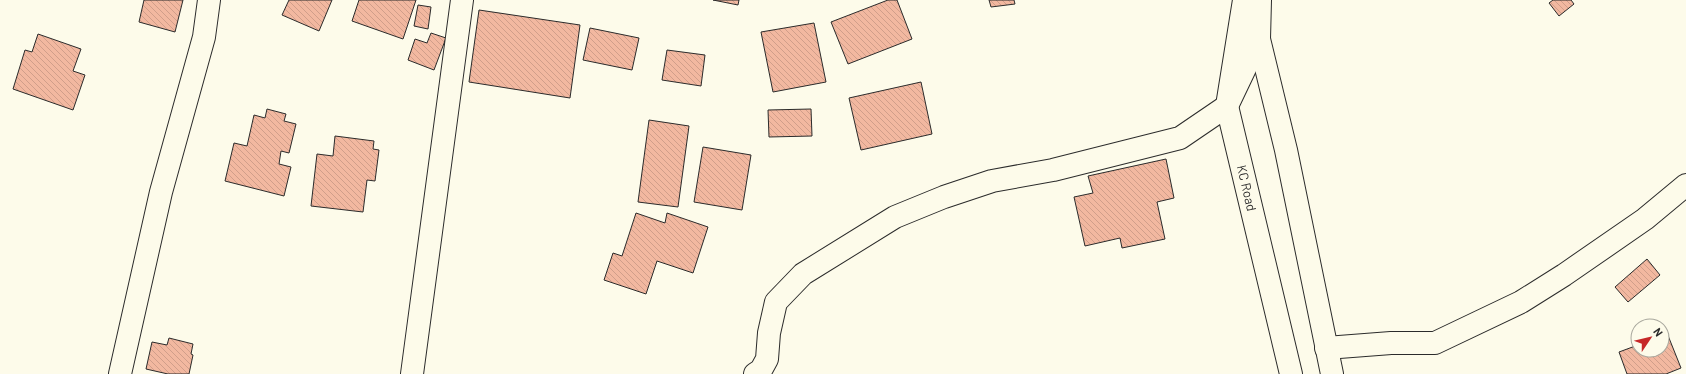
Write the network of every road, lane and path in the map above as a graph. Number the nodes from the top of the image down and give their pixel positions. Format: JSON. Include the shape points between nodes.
{"nodes":[{"id":1,"x":209,"y":0,"type":"edge"},
{"id":2,"x":462,"y":0,"type":"edge"},
{"id":3,"x":1244,"y":0,"type":"edge"},
{"id":4,"x":1260,"y":0,"type":"edge"},
{"id":5,"x":1259,"y":39,"type":"junction"},
{"id":6,"x":1227,"y":106,"type":"junction"},
{"id":7,"x":1686,"y":184,"type":"edge"},
{"id":8,"x":1326,"y":348,"type":"junction"},
{"id":9,"x":120,"y":374,"type":"edge"},
{"id":10,"x":412,"y":374,"type":"edge"},
{"id":11,"x":755,"y":374,"type":"edge"},
{"id":12,"x":1291,"y":374,"type":"edge"},
{"id":13,"x":1332,"y":374,"type":"edge"}],
"edges":[{"from":1,"to":9,"type":"street","via":[[204,37],[161,192]]},
{"from":2,"to":10,"type":"street"},
{"from":3,"to":6,"type":"street","name":"KC Road"},
{"from":4,"to":5,"type":"street"},
{"from":5,"to":6,"type":"street"},
{"from":5,"to":8,"type":"street","via":[[1286,150]]},
{"from":6,"to":11,"type":"street","via":[[1180,138],[1060,168],[992,181],[895,217],[803,274],[776,302],[769,333],[767,359],[761,370]]},
{"from":6,"to":12,"type":"street","name":"KC Road"},
{"from":7,"to":8,"type":"street","via":[[1645,220],[1564,276],[1521,302],[1435,343],[1391,343]]},
{"from":8,"to":13,"type":"street"}]}
